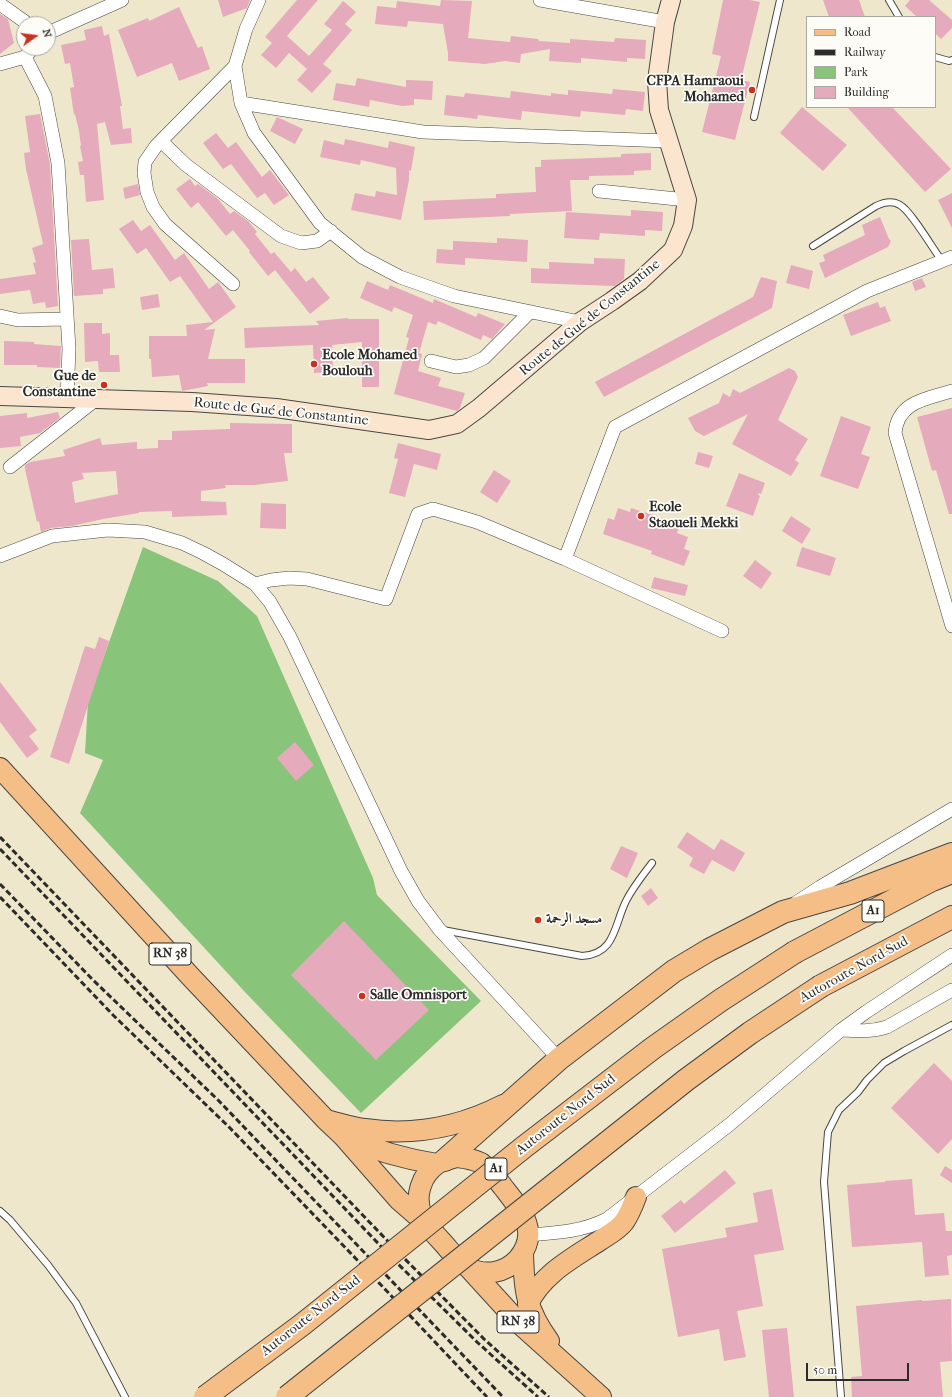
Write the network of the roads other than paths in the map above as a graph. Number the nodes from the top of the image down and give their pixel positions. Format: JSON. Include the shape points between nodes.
{"nodes":[{"id":1,"x":122,"y":0,"type":"edge"},
{"id":2,"x":259,"y":0,"type":"edge"},
{"id":3,"x":540,"y":0,"type":"edge"},
{"id":4,"x":671,"y":0,"type":"edge"},
{"id":5,"x":780,"y":0,"type":"edge"},
{"id":6,"x":890,"y":0,"type":"edge"},
{"id":7,"x":0,"y":4,"type":"edge"},
{"id":8,"x":17,"y":16,"type":"edge"},
{"id":9,"x":898,"y":16,"type":"edge"},
{"id":10,"x":665,"y":22,"type":"junction"},
{"id":11,"x":56,"y":29,"type":"edge"},
{"id":12,"x":19,"y":56,"type":"edge"},
{"id":13,"x":30,"y":56,"type":"edge"},
{"id":14,"x":936,"y":57,"type":"edge"},
{"id":15,"x":952,"y":60,"type":"edge"},
{"id":16,"x":0,"y":64,"type":"edge"},
{"id":17,"x":235,"y":66,"type":"junction"},
{"id":18,"x":241,"y":103,"type":"junction"},
{"id":19,"x":754,"y":117,"type":"dead end"},
{"id":20,"x":161,"y":141,"type":"junction"},
{"id":21,"x":668,"y":141,"type":"junction"},
{"id":22,"x":599,"y":191,"type":"dead end"},
{"id":23,"x":687,"y":200,"type":"junction"},
{"id":24,"x":331,"y":231,"type":"junction"},
{"id":25,"x":813,"y":246,"type":"dead end"},
{"id":26,"x":947,"y":259,"type":"edge"},
{"id":27,"x":233,"y":284,"type":"dead end"},
{"id":28,"x":530,"y":312,"type":"junction"},
{"id":29,"x":0,"y":316,"type":"edge"},
{"id":30,"x":66,"y":319,"type":"junction"},
{"id":31,"x":580,"y":322,"type":"junction"},
{"id":32,"x":431,"y":361,"type":"dead end"},
{"id":33,"x":952,"y":391,"type":"edge"},
{"id":34,"x":0,"y":396,"type":"edge"},
{"id":35,"x":67,"y":398,"type":"junction"},
{"id":36,"x":98,"y":398,"type":"junction"},
{"id":37,"x":10,"y":467,"type":"dead end"},
{"id":38,"x":0,"y":556,"type":"edge"},
{"id":39,"x":565,"y":559,"type":"junction"},
{"id":40,"x":255,"y":584,"type":"junction"},
{"id":41,"x":952,"y":626,"type":"edge"},
{"id":42,"x":722,"y":631,"type":"dead end"},
{"id":43,"x":0,"y":768,"type":"edge"},
{"id":44,"x":952,"y":809,"type":"edge"},
{"id":45,"x":952,"y":854,"type":"edge"},
{"id":46,"x":652,"y":862,"type":"dead end"},
{"id":47,"x":952,"y":872,"type":"edge"},
{"id":48,"x":783,"y":912,"type":"junction"},
{"id":49,"x":952,"y":917,"type":"edge"},
{"id":50,"x":439,"y":929,"type":"junction"},
{"id":51,"x":952,"y":955,"type":"edge"},
{"id":52,"x":952,"y":990,"type":"edge"},
{"id":53,"x":952,"y":1026,"type":"edge"},
{"id":54,"x":841,"y":1030,"type":"junction"},
{"id":55,"x":559,"y":1059,"type":"junction"},
{"id":56,"x":513,"y":1099,"type":"junction"},
{"id":57,"x":326,"y":1120,"type":"junction"},
{"id":58,"x":343,"y":1136,"type":"junction"},
{"id":59,"x":441,"y":1162,"type":"junction"},
{"id":60,"x":636,"y":1197,"type":"junction"},
{"id":61,"x":0,"y":1211,"type":"edge"},
{"id":62,"x":430,"y":1227,"type":"junction"},
{"id":63,"x":526,"y":1244,"type":"junction"},
{"id":64,"x":468,"y":1267,"type":"junction"},
{"id":65,"x":528,"y":1304,"type":"junction"},
{"id":66,"x":573,"y":1373,"type":"junction"},
{"id":67,"x":125,"y":1397,"type":"edge"},
{"id":68,"x":205,"y":1397,"type":"edge"},
{"id":69,"x":287,"y":1397,"type":"edge"},
{"id":70,"x":601,"y":1397,"type":"edge"},
{"id":71,"x":842,"y":1397,"type":"edge"}],
"edges":[{"from":1,"to":11,"type":"street"},
{"from":2,"to":17,"type":"street","via":[[246,29]]},
{"from":3,"to":10,"type":"street"},
{"from":4,"to":10,"type":"main road","name":"Route de Gué de Constantine"},
{"from":5,"to":19,"type":"lane"},
{"from":6,"to":9,"type":"lane"},
{"from":7,"to":8,"type":"street"},
{"from":10,"to":21,"type":"main road","name":"Route de Gué de Constantine","via":[[657,81],[659,110]]},
{"from":12,"to":16,"type":"street"},
{"from":13,"to":30,"type":"street","via":[[45,96],[58,163]]},
{"from":14,"to":15,"type":"lane"},
{"from":17,"to":18,"type":"street"},
{"from":17,"to":20,"type":"street"},
{"from":18,"to":21,"type":"street","via":[[423,132]]},
{"from":18,"to":24,"type":"street","via":[[254,133],[320,223]]},
{"from":20,"to":24,"type":"street","via":[[186,165],[281,236],[300,243],[316,241]]},
{"from":20,"to":27,"type":"street","via":[[145,162],[147,192],[153,207],[166,224]]},
{"from":21,"to":23,"type":"main road","name":"Route de Gué de Constantine"},
{"from":22,"to":23,"type":"street"},
{"from":23,"to":31,"type":"main road","name":"Route de Gué de Constantine","via":[[683,226],[673,250],[640,280]]},
{"from":24,"to":28,"type":"street","via":[[362,257],[400,277],[454,296]]},
{"from":25,"to":26,"type":"lane","via":[[881,203],[894,202],[904,208]]},
{"from":26,"to":39,"type":"street","via":[[867,290],[615,428]]},
{"from":28,"to":31,"type":"street"},
{"from":28,"to":32,"type":"street","via":[[484,358],[469,365],[456,367]]},
{"from":29,"to":30,"type":"street","via":[[18,320]]},
{"from":30,"to":35,"type":"street","via":[[69,349]]},
{"from":31,"to":36,"type":"main road","name":"Route de Gué de Constantine","via":[[457,424],[429,430],[276,408]]},
{"from":33,"to":41,"type":"street","via":[[909,406],[899,417],[895,433]]},
{"from":34,"to":35,"type":"main road","name":"Route de Gué de Constantine"},
{"from":35,"to":36,"type":"main road","name":"Route de Gué de Constantine"},
{"from":36,"to":37,"type":"street"},
{"from":38,"to":40,"type":"street","via":[[52,536],[108,530],[145,532],[182,543]]},
{"from":39,"to":40,"type":"street","via":[[477,522],[433,509],[418,514],[386,599],[308,579],[289,578]]},
{"from":39,"to":42,"type":"street"},
{"from":40,"to":50,"type":"street","via":[[270,602],[290,637],[400,871]]},
{"from":43,"to":57,"type":"main road","number":"RN 38","via":[[184,970]]},
{"from":44,"to":48,"type":"street","via":[[820,887]]},
{"from":45,"to":48,"type":"highway","via":[[850,893]]},
{"from":46,"to":50,"type":"lane","via":[[626,902],[612,939],[596,954],[582,956]]},
{"from":47,"to":68,"type":"highway","name":"Autoroute Nord-Sud","number":"A1","bridge":true,"via":[[795,952],[721,1000],[653,1048],[524,1147],[303,1324]]},
{"from":48,"to":55,"type":"highway","via":[[674,971]]},
{"from":49,"to":69,"type":"highway","name":"Autoroute Nord-Sud","bridge":true,"via":[[821,986],[750,1033],[686,1080]]},
{"from":50,"to":55,"type":"street"},
{"from":51,"to":54,"type":"street"},
{"from":52,"to":54,"type":"street","via":[[887,1027],[868,1032]]},
{"from":53,"to":71,"type":"lane","via":[[884,1064],[839,1110],[828,1132],[824,1182]]},
{"from":54,"to":60,"type":"street","via":[[729,1125]]},
{"from":55,"to":56,"type":"highway"},
{"from":56,"to":57,"type":"main road","via":[[486,1114],[426,1130],[395,1132],[364,1129]]},
{"from":56,"to":59,"type":"highway"},
{"from":57,"to":58,"type":"main road","number":"RN 38"},
{"from":58,"to":59,"type":"main road","number":"RN 38","via":[[390,1154]]},
{"from":58,"to":62,"type":"main road","number":"RN 38","via":[[391,1192]]},
{"from":59,"to":62,"type":"main road","via":[[426,1174],[420,1187],[418,1201],[422,1215]]},
{"from":59,"to":63,"type":"main road","via":[[457,1157],[470,1158],[491,1171],[526,1218]]},
{"from":60,"to":63,"type":"street","via":[[598,1224]]},
{"from":60,"to":65,"type":"main road","via":[[619,1227],[559,1268],[539,1286]]},
{"from":61,"to":67,"type":"lane","via":[[48,1265],[76,1302]]},
{"from":62,"to":64,"type":"main road"},
{"from":63,"to":64,"type":"main road","via":[[509,1267],[499,1271],[478,1272]]},
{"from":63,"to":65,"type":"main road","number":"RN 38","via":[[524,1278]]},
{"from":64,"to":66,"type":"main road","number":"RN 38","via":[[511,1316]]},
{"from":65,"to":66,"type":"main road","number":"RN 38","via":[[539,1326]]},
{"from":66,"to":70,"type":"main road","number":"RN 38"}]}
